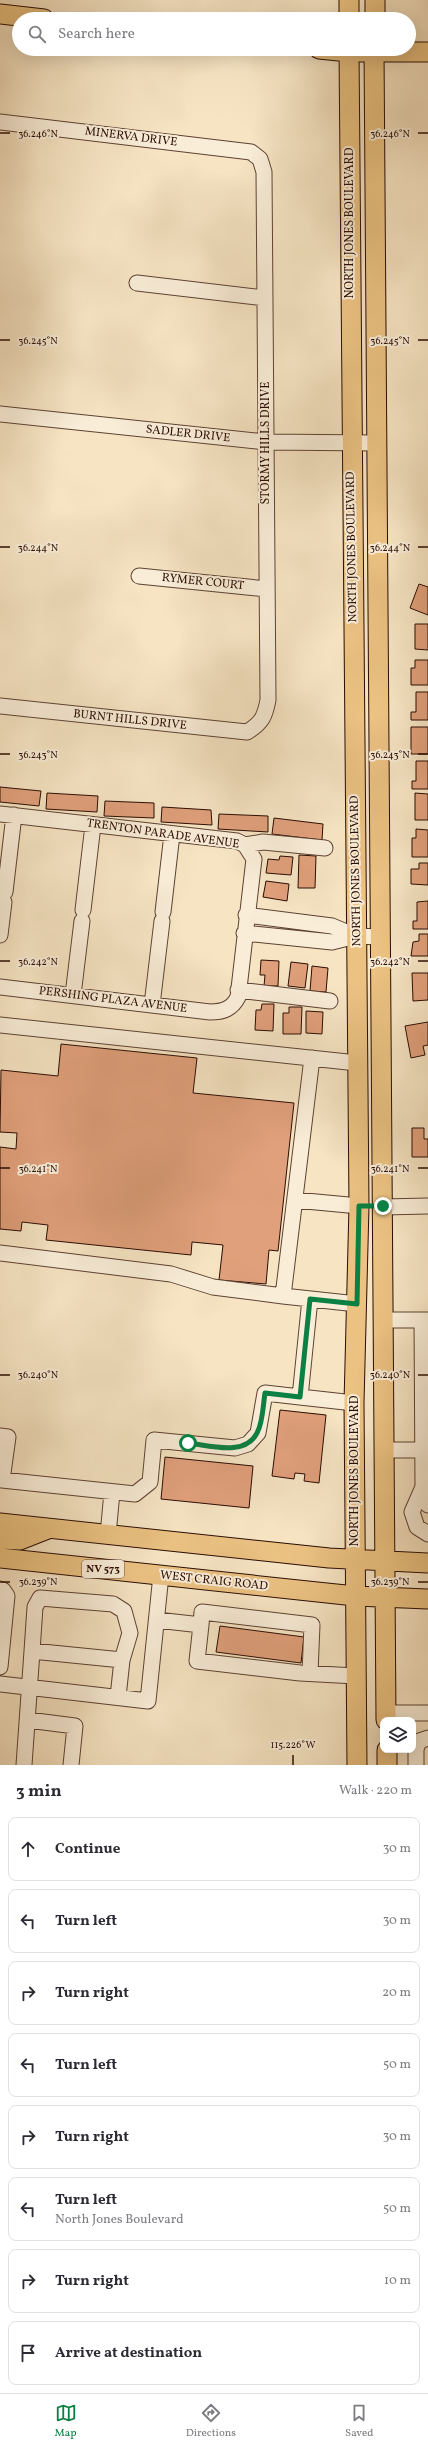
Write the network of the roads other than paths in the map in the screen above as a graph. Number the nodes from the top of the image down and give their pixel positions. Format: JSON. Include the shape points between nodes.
{"nodes":[{"id":1,"x":349,"y":0,"type":"edge"},
{"id":2,"x":375,"y":0,"type":"edge"},
{"id":3,"x":349,"y":12,"type":"edge"},
{"id":4,"x":374,"y":12,"type":"edge"},
{"id":5,"x":0,"y":14,"type":"edge"},
{"id":6,"x":12,"y":15,"type":"edge"},
{"id":7,"x":416,"y":52,"type":"edge"},
{"id":8,"x":428,"y":52,"type":"edge"},
{"id":9,"x":349,"y":56,"type":"edge"},
{"id":10,"x":374,"y":56,"type":"edge"},
{"id":11,"x":0,"y":122,"type":"edge"},
{"id":12,"x":260,"y":159,"type":"joint"},
{"id":13,"x":136,"y":283,"type":"dead end"},
{"id":14,"x":265,"y":298,"type":"junction"},
{"id":15,"x":0,"y":414,"type":"edge"},
{"id":16,"x":266,"y":442,"type":"junction"},
{"id":17,"x":351,"y":442,"type":"junction"},
{"id":18,"x":376,"y":443,"type":"junction"},
{"id":19,"x":139,"y":576,"type":"dead end"},
{"id":20,"x":267,"y":589,"type":"junction"},
{"id":21,"x":0,"y":706,"type":"edge"},
{"id":22,"x":258,"y":726,"type":"joint"},
{"id":23,"x":7,"y":814,"type":"edge"},
{"id":24,"x":93,"y":824,"type":"junction"},
{"id":25,"x":172,"y":834,"type":"junction"},
{"id":26,"x":245,"y":845,"type":"junction"},
{"id":27,"x":325,"y":848,"type":"dead end"},
{"id":28,"x":246,"y":915,"type":"junction"},
{"id":29,"x":244,"y":933,"type":"junction"},
{"id":30,"x":0,"y":935,"type":"edge"},
{"id":31,"x":356,"y":936,"type":"junction"},
{"id":32,"x":381,"y":937,"type":"junction"},
{"id":33,"x":0,"y":987,"type":"edge"},
{"id":34,"x":238,"y":990,"type":"junction"},
{"id":35,"x":73,"y":996,"type":"junction"},
{"id":36,"x":330,"y":1001,"type":"dead end"},
{"id":37,"x":152,"y":1005,"type":"junction"},
{"id":38,"x":0,"y":1025,"type":"edge"},
{"id":39,"x":312,"y":1058,"type":"junction"},
{"id":40,"x":357,"y":1062,"type":"junction"},
{"id":41,"x":295,"y":1200,"type":"junction"},
{"id":42,"x":359,"y":1206,"type":"junction"},
{"id":43,"x":383,"y":1206,"type":"junction"},
{"id":44,"x":428,"y":1206,"type":"edge"},
{"id":45,"x":0,"y":1253,"type":"edge"},
{"id":46,"x":283,"y":1296,"type":"junction"},
{"id":47,"x":310,"y":1299,"type":"junction"},
{"id":48,"x":357,"y":1304,"type":"junction"},
{"id":49,"x":384,"y":1320,"type":"junction"},
{"id":50,"x":425,"y":1320,"type":"edge"},
{"id":51,"x":300,"y":1397,"type":"junction"},
{"id":52,"x":354,"y":1403,"type":"junction"},
{"id":53,"x":0,"y":1436,"type":"edge"},
{"id":54,"x":385,"y":1450,"type":"junction"},
{"id":55,"x":423,"y":1450,"type":"junction"},
{"id":56,"x":426,"y":1488,"type":"edge"},
{"id":57,"x":112,"y":1492,"type":"junction"},
{"id":58,"x":428,"y":1505,"type":"edge"},
{"id":59,"x":0,"y":1523,"type":"edge"},
{"id":60,"x":49,"y":1528,"type":"junction"},
{"id":61,"x":428,"y":1534,"type":"edge"},
{"id":62,"x":108,"y":1535,"type":"junction"},
{"id":63,"x":0,"y":1539,"type":"edge"},
{"id":64,"x":0,"y":1558,"type":"edge"},
{"id":65,"x":356,"y":1560,"type":"junction"},
{"id":66,"x":385,"y":1562,"type":"junction"},
{"id":67,"x":428,"y":1563,"type":"edge"},
{"id":68,"x":161,"y":1575,"type":"junction"},
{"id":69,"x":0,"y":1589,"type":"edge"},
{"id":70,"x":356,"y":1596,"type":"junction"},
{"id":71,"x":385,"y":1598,"type":"junction"},
{"id":72,"x":428,"y":1599,"type":"edge"},
{"id":73,"x":157,"y":1620,"type":"junction"},
{"id":74,"x":201,"y":1625,"type":"junction"},
{"id":75,"x":32,"y":1651,"type":"junction"},
{"id":76,"x":124,"y":1654,"type":"junction"},
{"id":77,"x":0,"y":1663,"type":"edge"},
{"id":78,"x":310,"y":1673,"type":"junction"},
{"id":79,"x":356,"y":1676,"type":"junction"},
{"id":80,"x":0,"y":1684,"type":"edge"},
{"id":81,"x":31,"y":1688,"type":"junction"},
{"id":82,"x":118,"y":1697,"type":"junction"},
{"id":83,"x":428,"y":1713,"type":"edge"},
{"id":84,"x":386,"y":1716,"type":"edge"},
{"id":85,"x":28,"y":1720,"type":"junction"},
{"id":86,"x":357,"y":1727,"type":"junction"},
{"id":87,"x":428,"y":1738,"type":"edge"},
{"id":88,"x":387,"y":1753,"type":"edge"},
{"id":89,"x":24,"y":1765,"type":"edge"},
{"id":90,"x":71,"y":1765,"type":"edge"},
{"id":91,"x":357,"y":1765,"type":"edge"},
{"id":92,"x":368,"y":1765,"type":"edge"},
{"id":93,"x":387,"y":1765,"type":"edge"},
{"id":94,"x":416,"y":1765,"type":"edge"}],
"edges":[{"from":1,"to":3,"type":"main road"},
{"from":2,"to":4,"type":"main road"},
{"from":5,"to":6,"type":"main road"},
{"from":7,"to":8,"type":"main road"},
{"from":9,"to":17,"type":"main road","name":"NORTH JONES BOULEVARD"},
{"from":10,"to":18,"type":"main road","name":"NORTH JONES BOULEVARD"},
{"from":11,"to":12,"type":"street","name":"MINERVA DRIVE","via":[[251,152]]},
{"from":12,"to":14,"type":"street","name":"STORMY HILLS DRIVE","via":[[264,172]]},
{"from":13,"to":14,"type":"street"},
{"from":14,"to":16,"type":"street","name":"STORMY HILLS DRIVE"},
{"from":15,"to":16,"type":"street","name":"SADLER DRIVE"},
{"from":16,"to":17,"type":"street","name":"SADLER DRIVE"},
{"from":16,"to":20,"type":"street","name":"STORMY HILLS DRIVE"},
{"from":17,"to":18,"type":"street","name":"SADLER DRIVE"},
{"from":17,"to":31,"type":"main road","name":"NORTH JONES BOULEVARD"},
{"from":18,"to":32,"type":"main road","name":"NORTH JONES BOULEVARD"},
{"from":19,"to":20,"type":"street","name":"RYMER COURT"},
{"from":20,"to":22,"type":"street","name":"STORMY HILLS DRIVE","via":[[268,700],[265,716]]},
{"from":21,"to":22,"type":"street","name":"BURNT HILLS DRIVE","via":[[247,732]]},
{"from":23,"to":24,"type":"street","name":"TRENTON PARADE AVENUE"},
{"from":23,"to":30,"type":"street"},
{"from":24,"to":25,"type":"street","name":"TRENTON PARADE AVENUE"},
{"from":24,"to":35,"type":"street"},
{"from":25,"to":26,"type":"street","name":"TRENTON PARADE AVENUE"},
{"from":25,"to":37,"type":"street"},
{"from":26,"to":27,"type":"street","name":"TRENTON PARADE AVENUE","via":[[263,842]]},
{"from":26,"to":28,"type":"street","via":[[254,859]]},
{"from":28,"to":29,"type":"street"},
{"from":28,"to":31,"type":"street","via":[[332,926]]},
{"from":29,"to":31,"type":"street","via":[[332,942]]},
{"from":29,"to":34,"type":"street"},
{"from":31,"to":32,"type":"street"},
{"from":31,"to":40,"type":"main road","name":"NORTH JONES BOULEVARD"},
{"from":32,"to":43,"type":"main road","name":"NORTH JONES BOULEVARD"},
{"from":33,"to":35,"type":"street","name":"PERSHING PLAZA AVENUE"},
{"from":34,"to":36,"type":"street"},
{"from":34,"to":37,"type":"street","name":"PERSHING PLAZA AVENUE","via":[[235,1002],[226,1010],[210,1012]]},
{"from":35,"to":37,"type":"street","name":"PERSHING PLAZA AVENUE"},
{"from":38,"to":39,"type":"street"},
{"from":39,"to":40,"type":"street"},
{"from":39,"to":41,"type":"street"},
{"from":40,"to":42,"type":"main road","name":"NORTH JONES BOULEVARD"},
{"from":41,"to":42,"type":"street"},
{"from":41,"to":46,"type":"street"},
{"from":42,"to":43,"type":"main road"},
{"from":42,"to":48,"type":"main road","name":"NORTH JONES BOULEVARD"},
{"from":43,"to":44,"type":"street"},
{"from":43,"to":49,"type":"main road","name":"NORTH JONES BOULEVARD"},
{"from":45,"to":46,"type":"street","via":[[171,1274],[213,1288]]},
{"from":46,"to":47,"type":"street"},
{"from":47,"to":48,"type":"street"},
{"from":47,"to":51,"type":"street"},
{"from":48,"to":52,"type":"main road","name":"NORTH JONES BOULEVARD"},
{"from":49,"to":50,"type":"street"},
{"from":49,"to":54,"type":"main road","name":"NORTH JONES BOULEVARD"},
{"from":50,"to":55,"type":"street"},
{"from":51,"to":52,"type":"street"},
{"from":51,"to":57,"type":"street","via":[[265,1393],[258,1432],[248,1444],[235,1448],[154,1440],[150,1482],[135,1494]]},
{"from":52,"to":65,"type":"main road","name":"NORTH JONES BOULEVARD"},
{"from":53,"to":57,"type":"street","via":[[8,1438],[2,1480]]},
{"from":54,"to":55,"type":"street"},
{"from":54,"to":66,"type":"main road","name":"NORTH JONES BOULEVARD"},
{"from":55,"to":56,"type":"street"},
{"from":56,"to":58,"type":"street"},
{"from":56,"to":61,"type":"street","via":[[412,1512],[417,1527]]},
{"from":57,"to":62,"type":"street"},
{"from":59,"to":60,"type":"main road"},
{"from":60,"to":62,"type":"main road"},
{"from":60,"to":63,"type":"main road","via":[[20,1540]]},
{"from":62,"to":65,"type":"main road"},
{"from":64,"to":68,"type":"main road","name":"WEST CRAIG ROAD","number":"NV 573"},
{"from":65,"to":66,"type":"main road"},
{"from":65,"to":70,"type":"main road","name":"NORTH JONES BOULEVARD"},
{"from":66,"to":67,"type":"main road"},
{"from":66,"to":71,"type":"main road","name":"NORTH JONES BOULEVARD"},
{"from":68,"to":70,"type":"main road","name":"WEST CRAIG ROAD","number":"NV 573"},
{"from":68,"to":73,"type":"street"},
{"from":69,"to":77,"type":"street","via":[[8,1596]]},
{"from":70,"to":71,"type":"main road","name":"WEST CRAIG ROAD","number":"NV 573"},
{"from":70,"to":79,"type":"main road","name":"NORTH JONES BOULEVARD"},
{"from":71,"to":72,"type":"main road","name":"WEST CRAIG ROAD","number":"NV 573"},
{"from":71,"to":84,"type":"main road","name":"NORTH JONES BOULEVARD"},
{"from":73,"to":74,"type":"street"},
{"from":73,"to":82,"type":"street","via":[[148,1700]]},
{"from":74,"to":78,"type":"street","via":[[197,1661]]},
{"from":74,"to":78,"type":"street","via":[[202,1612],[312,1625]]},
{"from":75,"to":76,"type":"street"},
{"from":75,"to":76,"type":"street","via":[[35,1607],[40,1598],[113,1604],[124,1611],[130,1633]]},
{"from":75,"to":81,"type":"street"},
{"from":76,"to":82,"type":"street"},
{"from":78,"to":79,"type":"street"},
{"from":79,"to":86,"type":"main road","name":"NORTH JONES BOULEVARD"},
{"from":80,"to":81,"type":"street"},
{"from":81,"to":82,"type":"street"},
{"from":81,"to":85,"type":"street"},
{"from":83,"to":84,"type":"street"},
{"from":85,"to":89,"type":"street"},
{"from":85,"to":90,"type":"street","via":[[75,1726]]},
{"from":86,"to":91,"type":"main road","name":"NORTH JONES BOULEVARD"},
{"from":86,"to":92,"type":"main road"},
{"from":87,"to":94,"type":"street","via":[[419,1742],[416,1748]]},
{"from":88,"to":93,"type":"main road"}]}
